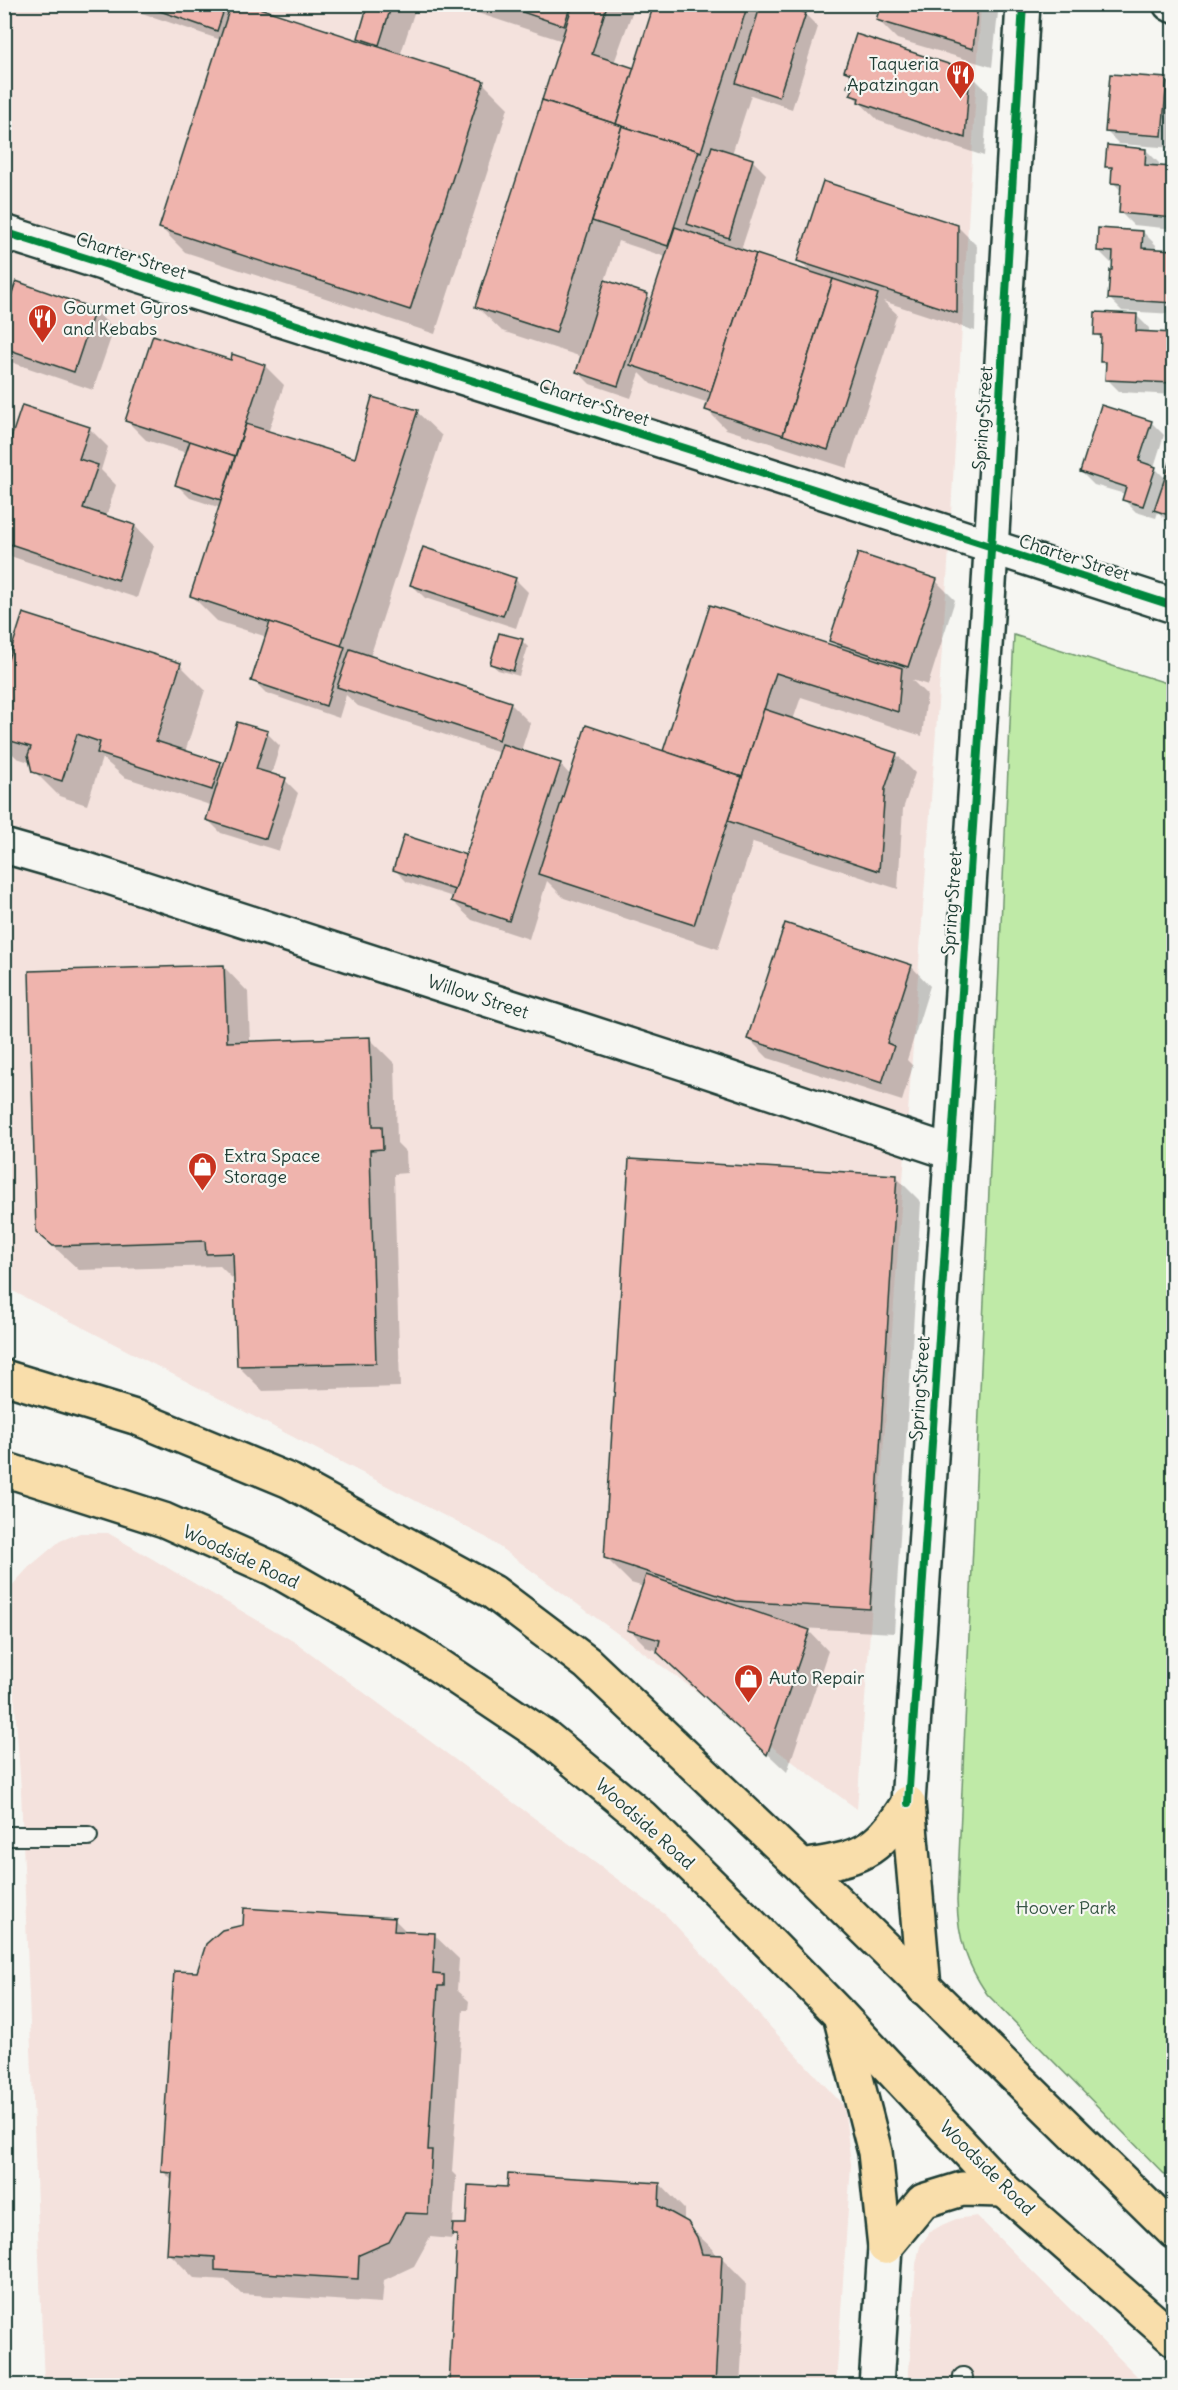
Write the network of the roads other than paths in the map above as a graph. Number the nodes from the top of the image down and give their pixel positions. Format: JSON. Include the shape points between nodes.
{"nodes":[{"id":1,"x":1023,"y":4,"type":"edge"},
{"id":2,"x":4,"y":232,"type":"edge"},
{"id":3,"x":990,"y":547,"type":"junction"},
{"id":4,"x":1173,"y":606,"type":"edge"},
{"id":5,"x":4,"y":846,"type":"edge"},
{"id":6,"x":950,"y":1152,"type":"junction"},
{"id":7,"x":4,"y":1377,"type":"edge"},
{"id":8,"x":4,"y":1469,"type":"edge"},
{"id":9,"x":908,"y":1803,"type":"junction"},
{"id":10,"x":4,"y":1836,"type":"edge"},
{"id":11,"x":88,"y":1836,"type":"dead end"},
{"id":12,"x":802,"y":1867,"type":"junction"},
{"id":13,"x":924,"y":1988,"type":"junction"},
{"id":14,"x":840,"y":2015,"type":"junction"},
{"id":15,"x":1004,"y":2190,"type":"junction"},
{"id":16,"x":1173,"y":2232,"type":"edge"},
{"id":17,"x":885,"y":2247,"type":"junction"},
{"id":18,"x":1173,"y":2339,"type":"edge"},
{"id":19,"x":876,"y":2385,"type":"edge"}],
"edges":[{"from":1,"to":3,"type":"street","name":"Spring Street"},
{"from":2,"to":3,"type":"street","name":"Charter Street"},
{"from":3,"to":4,"type":"street","name":"Charter Street"},
{"from":3,"to":6,"type":"street","name":"Spring Street"},
{"from":5,"to":6,"type":"street","name":"Willow Street"},
{"from":6,"to":9,"type":"street","name":"Spring Street"},
{"from":7,"to":12,"type":"highway","via":[[135,1417],[291,1482],[493,1592],[587,1663]]},
{"from":8,"to":14,"type":"highway","name":"Woodside Road","via":[[164,1520],[274,1569],[417,1651],[547,1738],[642,1817]]},
{"from":9,"to":12,"type":"highway","via":[[896,1824],[863,1854]]},
{"from":9,"to":13,"type":"highway"},
{"from":10,"to":11,"type":"lane"},
{"from":12,"to":13,"type":"highway"},
{"from":13,"to":16,"type":"highway"},
{"from":14,"to":15,"type":"highway","name":"Woodside Road"},
{"from":14,"to":17,"type":"highway","via":[[875,2152]]},
{"from":15,"to":17,"type":"highway","via":[[962,2189],[922,2201]]},
{"from":15,"to":18,"type":"highway","name":"Woodside Road"},
{"from":17,"to":19,"type":"street"}]}
